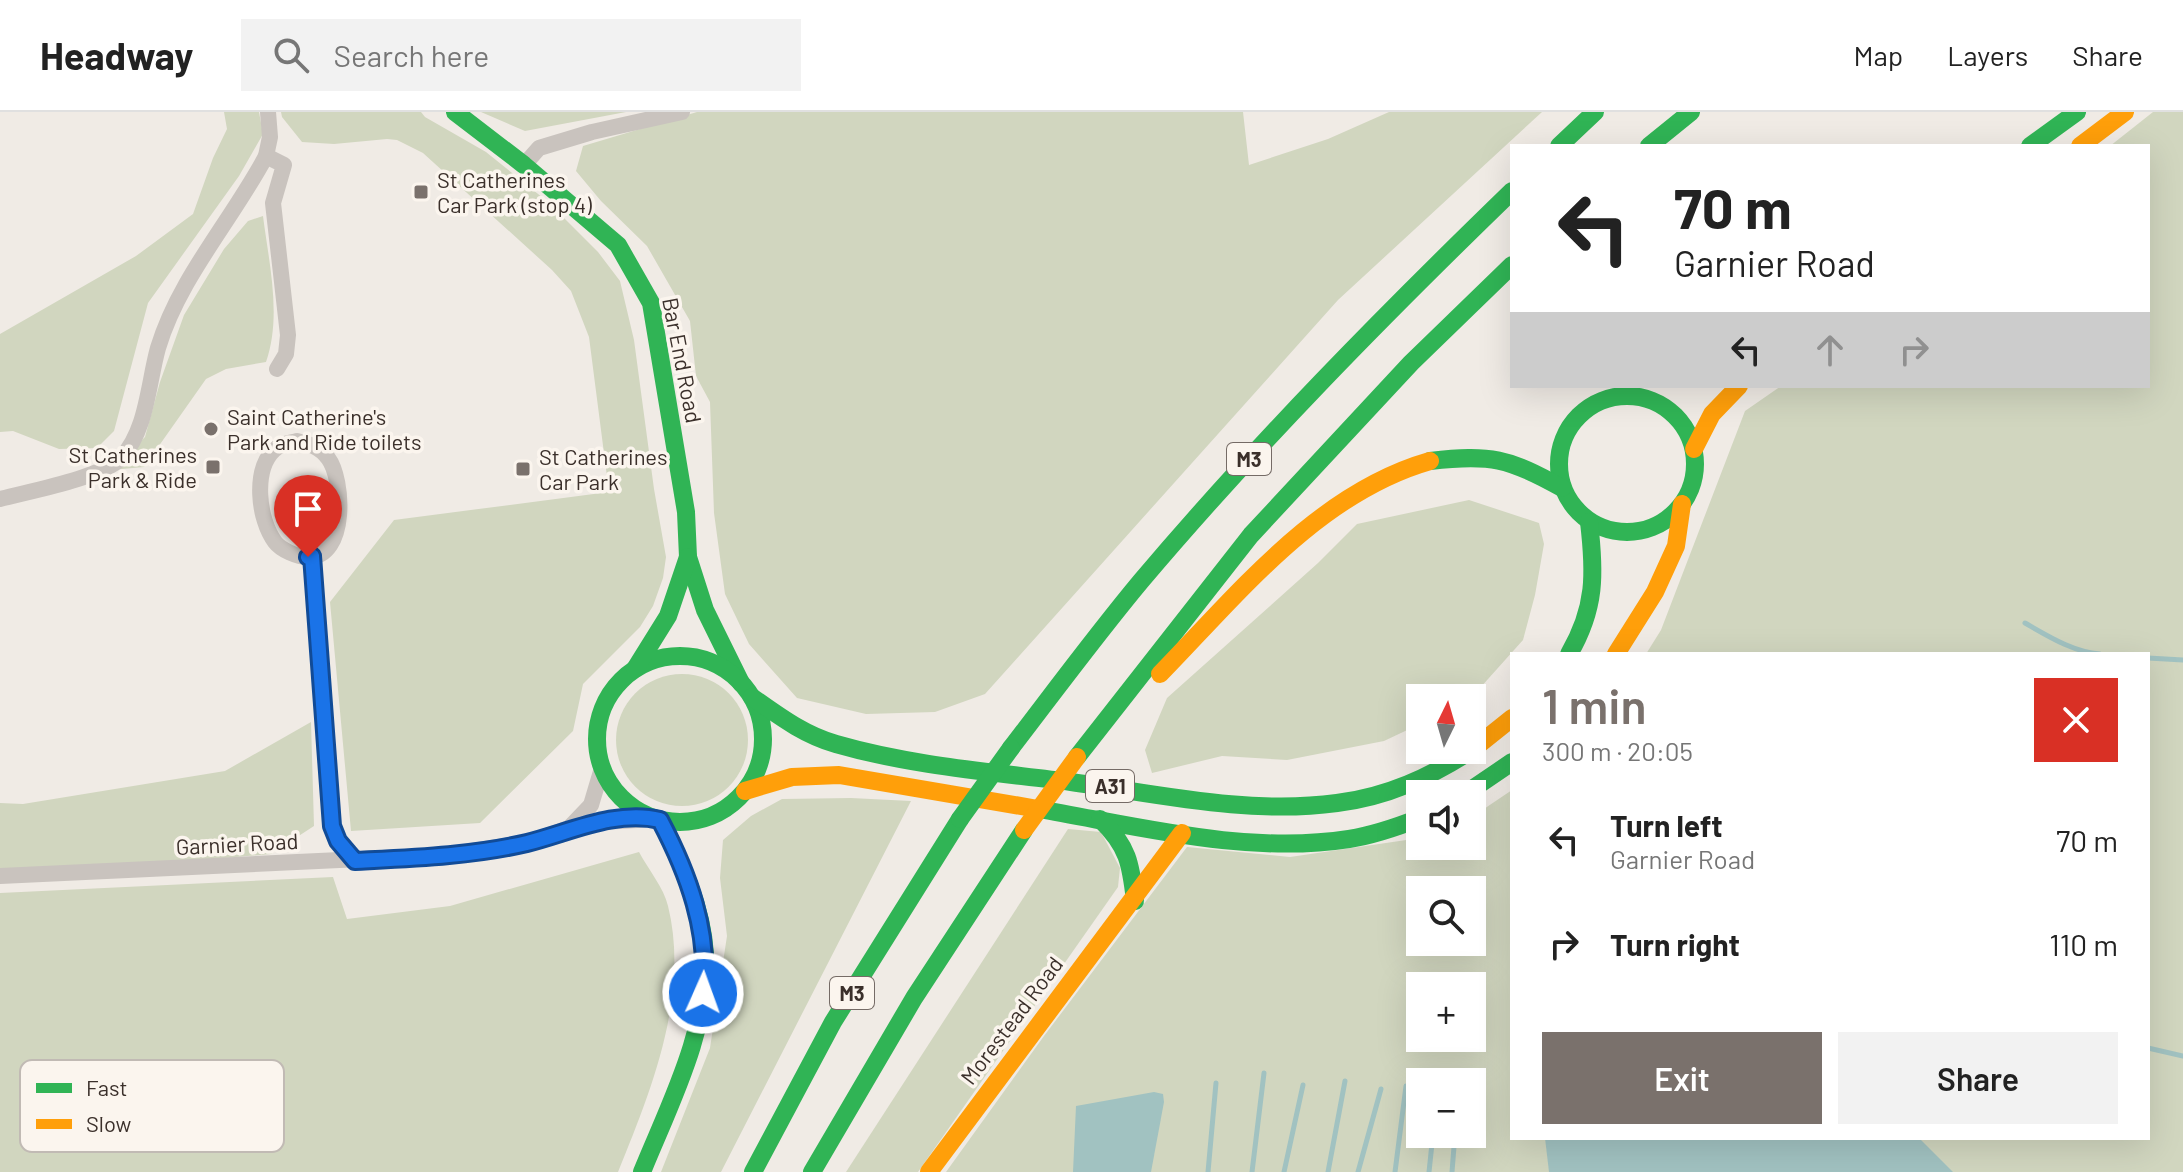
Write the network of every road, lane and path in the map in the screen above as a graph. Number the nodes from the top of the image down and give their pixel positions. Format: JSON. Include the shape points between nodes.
{"nodes":[{"id":1,"x":268,"y":112,"type":"edge"},
{"id":2,"x":455,"y":112,"type":"edge"},
{"id":3,"x":682,"y":112,"type":"edge"},
{"id":4,"x":1595,"y":112,"type":"edge"},
{"id":5,"x":1691,"y":112,"type":"edge"},
{"id":6,"x":2077,"y":112,"type":"edge"},
{"id":7,"x":2125,"y":112,"type":"edge"},
{"id":8,"x":1561,"y":144,"type":"edge"},
{"id":9,"x":1651,"y":144,"type":"edge"},
{"id":10,"x":2033,"y":144,"type":"edge"},
{"id":11,"x":2083,"y":144,"type":"edge"},
{"id":12,"x":266,"y":156,"type":"junction"},
{"id":13,"x":524,"y":165,"type":"junction"},
{"id":14,"x":1510,"y":193,"type":"edge"},
{"id":15,"x":1510,"y":267,"type":"edge"},
{"id":16,"x":277,"y":369,"type":"dead end"},
{"id":17,"x":1660,"y":388,"type":"edge"},
{"id":18,"x":1737,"y":388,"type":"edge"},
{"id":19,"x":1634,"y":396,"type":"junction"},
{"id":20,"x":1694,"y":449,"type":"junction"},
{"id":21,"x":1562,"y":488,"type":"junction"},
{"id":22,"x":0,"y":499,"type":"edge"},
{"id":23,"x":1682,"y":504,"type":"junction"},
{"id":24,"x":1589,"y":522,"type":"junction"},
{"id":25,"x":312,"y":556,"type":"junction"},
{"id":26,"x":688,"y":557,"type":"junction"},
{"id":27,"x":1570,"y":652,"type":"edge"},
{"id":28,"x":1617,"y":652,"type":"edge"},
{"id":29,"x":635,"y":669,"type":"junction"},
{"id":30,"x":746,"y":690,"type":"junction"},
{"id":31,"x":1510,"y":720,"type":"edge"},
{"id":32,"x":1486,"y":739,"type":"edge"},
{"id":33,"x":1077,"y":757,"type":"junction"},
{"id":34,"x":1510,"y":763,"type":"edge"},
{"id":35,"x":1448,"y":764,"type":"edge"},
{"id":36,"x":602,"y":768,"type":"junction"},
{"id":37,"x":1486,"y":780,"type":"edge"},
{"id":38,"x":745,"y":791,"type":"junction"},
{"id":39,"x":657,"y":819,"type":"junction"},
{"id":40,"x":1100,"y":819,"type":"junction"},
{"id":41,"x":1406,"y":825,"type":"edge"},
{"id":42,"x":569,"y":828,"type":"junction"},
{"id":43,"x":1182,"y":833,"type":"junction"},
{"id":44,"x":355,"y":861,"type":"junction"},
{"id":45,"x":0,"y":876,"type":"edge"},
{"id":46,"x":1135,"y":901,"type":"junction"},
{"id":47,"x":642,"y":1172,"type":"edge"},
{"id":48,"x":753,"y":1172,"type":"edge"},
{"id":49,"x":812,"y":1172,"type":"edge"},
{"id":50,"x":929,"y":1172,"type":"edge"}],
"edges":[{"from":1,"to":12,"type":"street"},
{"from":2,"to":13,"type":"main road","name":"Bar End Road"},
{"from":3,"to":13,"type":"street","via":[[539,148]]},
{"from":4,"to":8,"type":"main road"},
{"from":5,"to":9,"type":"main road"},
{"from":6,"to":10,"type":"main road"},
{"from":7,"to":11,"type":"main road"},
{"from":12,"to":16,"type":"street","via":[[284,165],[273,203],[288,335]]},
{"from":12,"to":22,"type":"street","via":[[173,313],[158,348],[135,437],[120,459],[100,472]]},
{"from":13,"to":26,"type":"main road","name":"Bar End Road","via":[[618,245],[651,303],[686,512]]},
{"from":14,"to":48,"type":"main road","number":"M3","bridge":true,"via":[[1303,399],[1091,643],[960,819],[833,1022]]},
{"from":15,"to":33,"type":"main road","number":"M3","via":[[1411,363],[1251,535]]},
{"from":17,"to":19,"type":"main road"},
{"from":18,"to":20,"type":"main road","via":[[1712,414]]},
{"from":19,"to":20,"type":"main road","via":[[1672,413]]},
{"from":19,"to":21,"type":"main road","via":[[1611,397],[1589,406],[1572,422],[1561,443]]},
{"from":20,"to":23,"type":"main road","via":[[1691,487]]},
{"from":21,"to":24,"type":"main road"},
{"from":21,"to":33,"type":"main road","number":"M3","via":[[1533,471],[1470,456],[1396,472],[1363,489],[1320,517],[1285,549]]},
{"from":23,"to":24,"type":"main road","via":[[1668,519],[1629,533]]},
{"from":23,"to":28,"type":"main road","via":[[1676,546]]},
{"from":24,"to":27,"type":"main road","via":[[1595,576],[1590,610]]},
{"from":25,"to":25,"type":"street","via":[[276,544],[261,501],[264,461],[277,447],[297,441],[326,455],[338,494],[335,538]]},
{"from":25,"to":44,"type":"street","via":[[332,826]]},
{"from":26,"to":29,"type":"main road","name":"Bar End Road","via":[[677,599],[656,643]]},
{"from":26,"to":30,"type":"main road","name":"Bar End Road","via":[[705,610]]},
{"from":29,"to":30,"type":"main road","via":[[662,659],[691,657],[726,670]]},
{"from":29,"to":36,"type":"main road","via":[[605,702],[597,746]]},
{"from":30,"to":35,"type":"main road","number":"A31","via":[[797,729],[836,744],[923,762],[1247,806],[1344,804],[1390,792]]},
{"from":30,"to":38,"type":"main road","via":[[760,715],[763,735],[756,774]]},
{"from":31,"to":32,"type":"main road","number":"A31"},
{"from":33,"to":49,"type":"main road","number":"M3","bridge":true,"via":[[915,993]]},
{"from":34,"to":37,"type":"main road"},
{"from":36,"to":39,"type":"main road","via":[[622,799]]},
{"from":36,"to":42,"type":"street","via":[[591,805]]},
{"from":38,"to":39,"type":"main road","via":[[728,808],[707,818],[684,823]]},
{"from":38,"to":40,"type":"main road","number":"A31","via":[[782,776],[855,776]]},
{"from":39,"to":42,"type":"street","name":"Garnier Road"},
{"from":39,"to":47,"type":"main road","via":[[696,905],[706,971],[688,1057]]},
{"from":40,"to":43,"type":"main road","number":"A31"},
{"from":40,"to":46,"type":"main road","via":[[1118,835],[1131,861]]},
{"from":41,"to":43,"type":"main road","number":"A31","via":[[1357,838],[1306,842]]},
{"from":42,"to":44,"type":"street","name":"Garnier Road","via":[[485,850]]},
{"from":43,"to":46,"type":"main road","name":"Morestead Road"},
{"from":44,"to":45,"type":"street","name":"Garnier Road"},
{"from":46,"to":50,"type":"main road","name":"Morestead Road","via":[[1024,1040]]}]}
